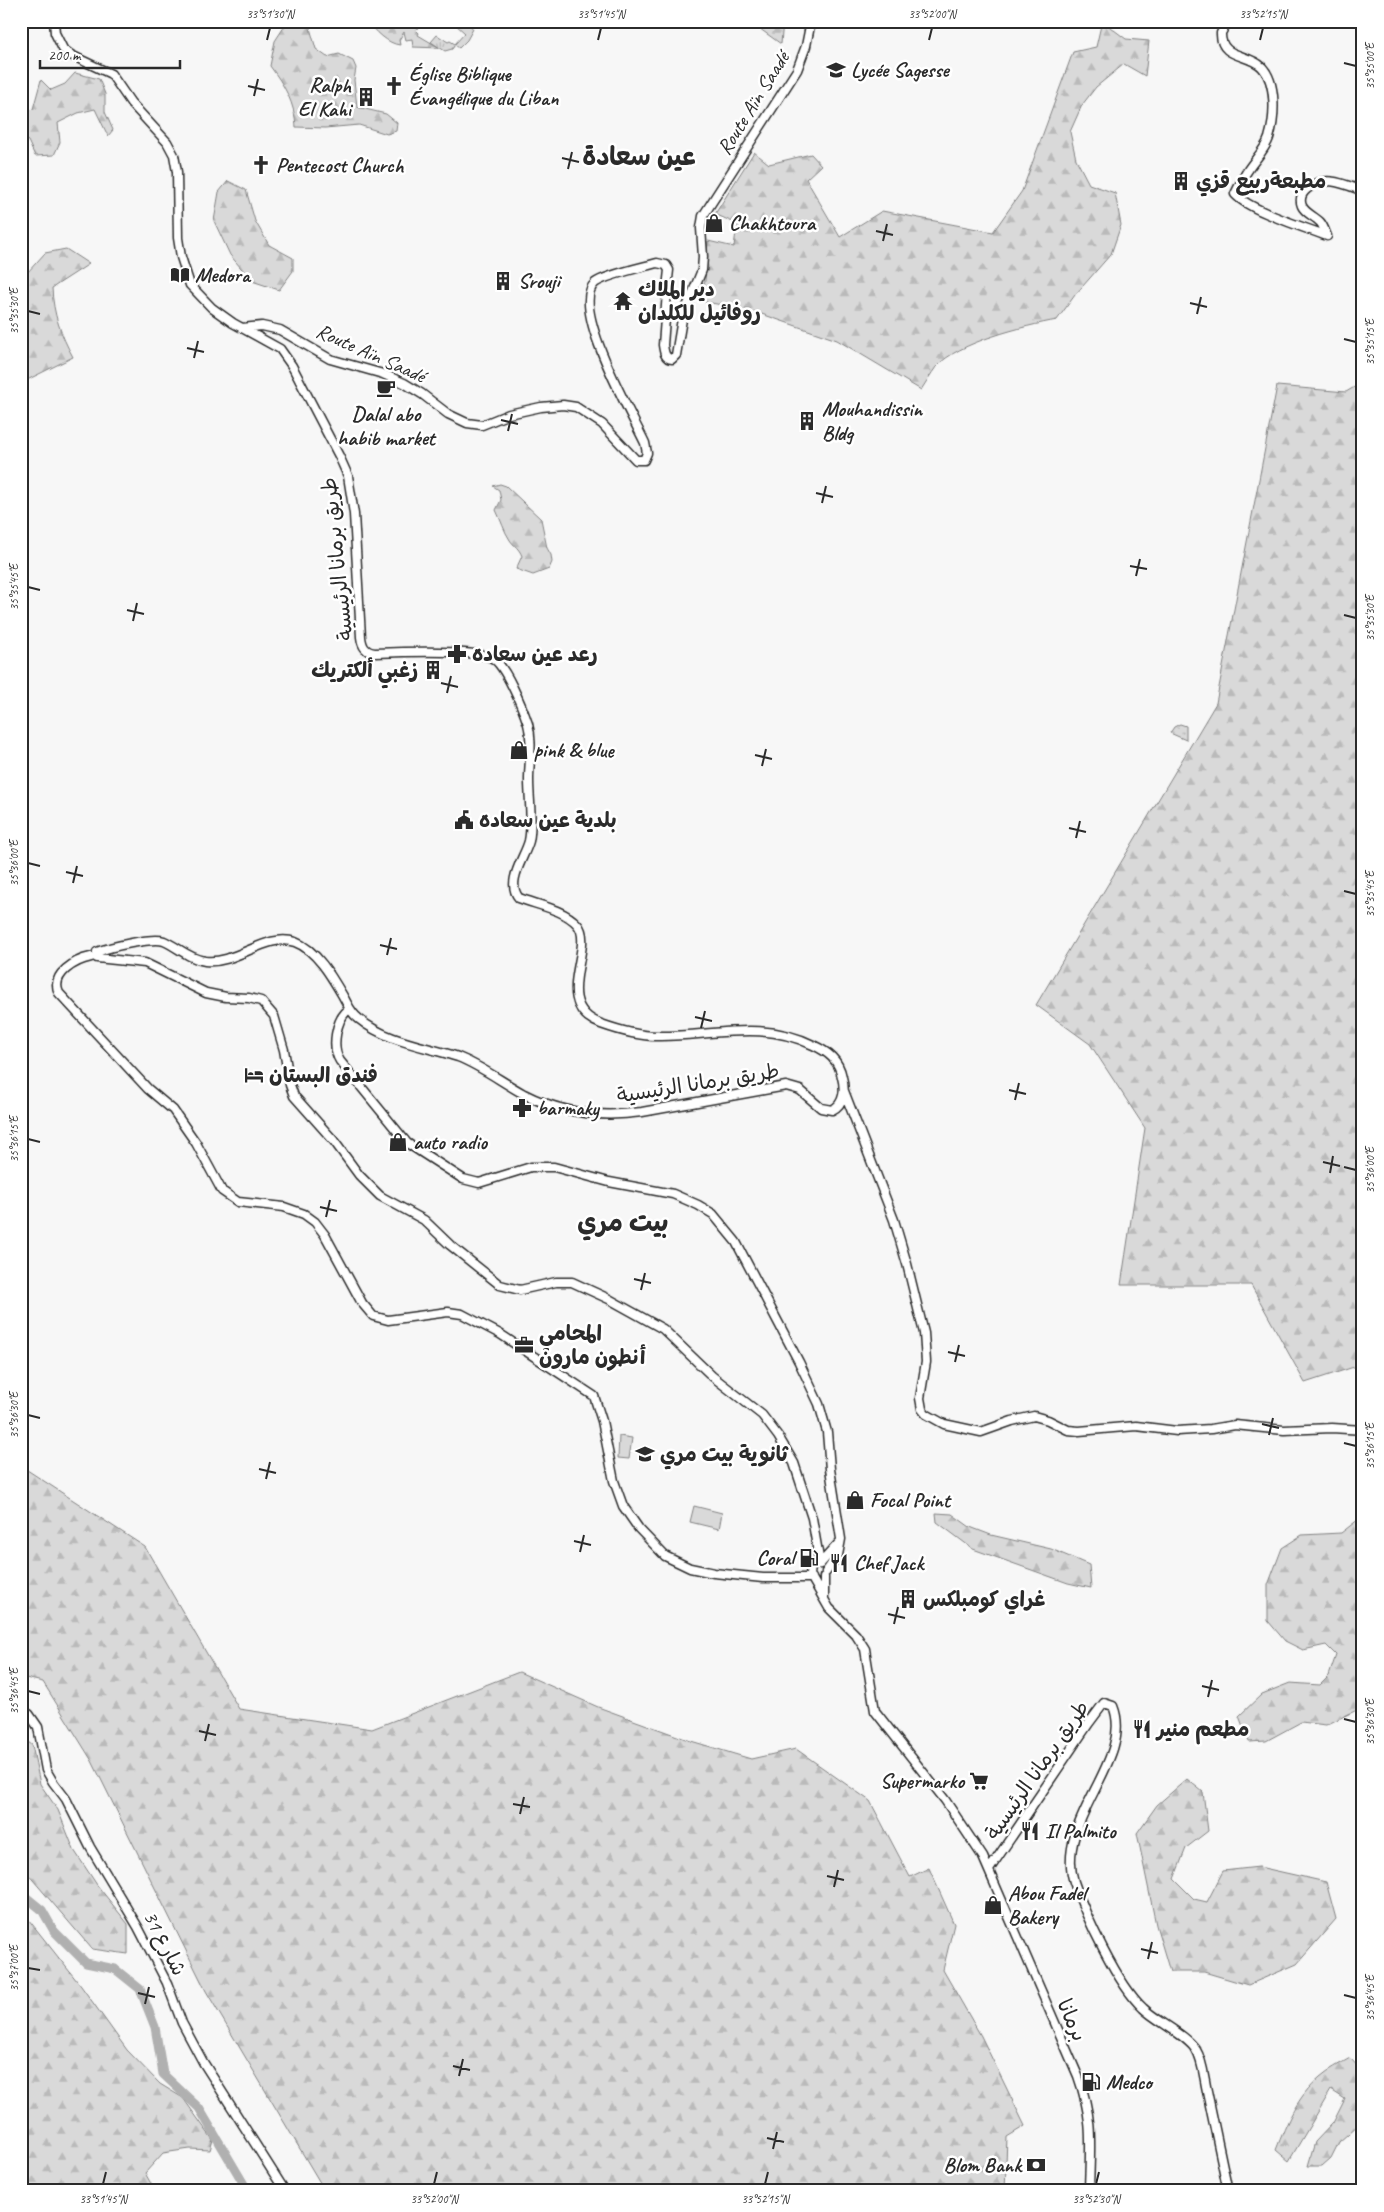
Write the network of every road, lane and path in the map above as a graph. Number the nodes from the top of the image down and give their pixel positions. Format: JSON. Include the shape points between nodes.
{"nodes":[{"id":1,"x":54,"y":21,"type":"edge"},
{"id":2,"x":811,"y":21,"type":"edge"},
{"id":3,"x":1228,"y":21,"type":"edge"},
{"id":4,"x":1363,"y":191,"type":"edge"},
{"id":5,"x":242,"y":328,"type":"junction"},
{"id":6,"x":95,"y":956,"type":"junction"},
{"id":7,"x":350,"y":1012,"type":"junction"},
{"id":8,"x":844,"y":1091,"type":"junction"},
{"id":9,"x":1363,"y":1430,"type":"edge"},
{"id":10,"x":841,"y":1539,"type":"junction"},
{"id":11,"x":816,"y":1540,"type":"junction"},
{"id":12,"x":820,"y":1564,"type":"junction"},
{"id":13,"x":811,"y":1574,"type":"junction"},
{"id":14,"x":825,"y":1574,"type":"junction"},
{"id":15,"x":824,"y":1597,"type":"junction"},
{"id":16,"x":21,"y":1714,"type":"edge"},
{"id":17,"x":989,"y":1870,"type":"junction"},
{"id":18,"x":285,"y":2191,"type":"edge"},
{"id":19,"x":1089,"y":2191,"type":"edge"},
{"id":20,"x":1228,"y":2191,"type":"edge"}],
"edges":[{"from":1,"to":5,"type":"street","name":"طريق برمانا الرئيسية","via":[[55,33],[63,49],[111,74],[131,103],[167,142],[174,155],[177,172],[178,238],[186,276],[204,301]]},
{"from":2,"to":5,"type":"street","name":"Route Aïn Saadé","via":[[797,70],[703,216],[702,270],[682,319],[677,354],[672,359],[666,356],[663,346],[669,270],[666,265],[662,263],[599,280],[590,289],[589,316],[645,443],[647,455],[642,461],[636,460],[602,424],[579,408],[541,406],[482,425],[467,423],[455,419],[404,383],[330,358],[280,330],[262,326]]},
{"from":3,"to":4,"type":"street","via":[[1222,29],[1222,45],[1262,67],[1270,80],[1272,107],[1268,140],[1235,194],[1253,206],[1327,236],[1321,223],[1301,204],[1303,192],[1314,183],[1327,180]]},
{"from":5,"to":8,"type":"street","name":"طريق برمانا الرئيسية","via":[[282,351],[344,465],[354,514],[364,648],[375,653],[484,655],[498,661],[505,671],[528,724],[530,750],[529,840],[514,891],[519,898],[567,916],[580,929],[583,943],[575,981],[585,1014],[603,1025],[653,1036],[755,1030],[786,1035],[809,1042],[834,1058],[842,1075]]},
{"from":6,"to":7,"type":"street","via":[[120,945],[160,940],[202,961],[220,961],[272,941],[289,940],[308,949],[318,960]]},
{"from":6,"to":11,"type":"street","via":[[145,963],[206,993],[252,998],[264,1003],[274,1016],[294,1096],[380,1196],[424,1220],[504,1287],[520,1290],[572,1282],[663,1329],[705,1369],[762,1415],[778,1436],[794,1463]]},
{"from":6,"to":13,"type":"street","via":[[84,958],[66,970],[58,982],[59,993],[148,1089],[173,1110],[196,1143],[222,1191],[238,1202],[284,1207],[310,1218],[325,1235],[362,1303],[373,1316],[388,1320],[448,1312],[462,1314],[500,1334],[594,1396],[623,1506],[639,1530],[666,1556],[690,1568],[714,1573],[763,1578],[794,1578]]},
{"from":7,"to":8,"type":"street","name":"طريق برمانا الرئيسية","via":[[391,1037],[467,1061],[541,1102],[586,1114],[642,1112],[786,1086],[800,1090],[821,1108],[832,1110],[840,1103]]},
{"from":7,"to":10,"type":"street","via":[[342,1017],[334,1046],[340,1061],[408,1143],[463,1179],[479,1183],[531,1167],[554,1167],[609,1182],[674,1194],[698,1204],[720,1221],[743,1256],[822,1412]]},
{"from":8,"to":9,"type":"street","via":[[894,1220],[907,1264],[924,1333],[926,1362],[920,1398],[926,1414],[944,1424],[981,1432],[1034,1416],[1068,1430],[1079,1431],[1136,1426],[1195,1431],[1235,1425],[1284,1430]]},
{"from":10,"to":12,"type":"street"},
{"from":10,"to":14,"type":"street","via":[[838,1555]]},
{"from":11,"to":12,"type":"street"},
{"from":11,"to":13,"type":"street"},
{"from":12,"to":13,"type":"street"},
{"from":12,"to":14,"type":"street"},
{"from":13,"to":14,"type":"street","via":[[821,1579]]},
{"from":13,"to":15,"type":"street","name":"طريق برمانا الرئيسية"},
{"from":14,"to":15,"type":"street"},
{"from":15,"to":17,"type":"street","name":"طريق برمانا الرئيسية","via":[[829,1608],[865,1649],[872,1701],[880,1719],[945,1800]]},
{"from":16,"to":18,"type":"street","name":"شارع 31","via":[[29,1714],[38,1727],[46,1770],[138,1926],[199,2055]]},
{"from":17,"to":19,"type":"street","name":"برمانا","via":[[1084,2092],[1091,2128]]},
{"from":17,"to":20,"type":"street","name":"طريق برمانا الرئيسية","via":[[1104,1703],[1113,1706],[1118,1725],[1116,1741],[1080,1820],[1071,1862],[1074,1881],[1124,1986],[1143,2009],[1196,2050]]}]}
